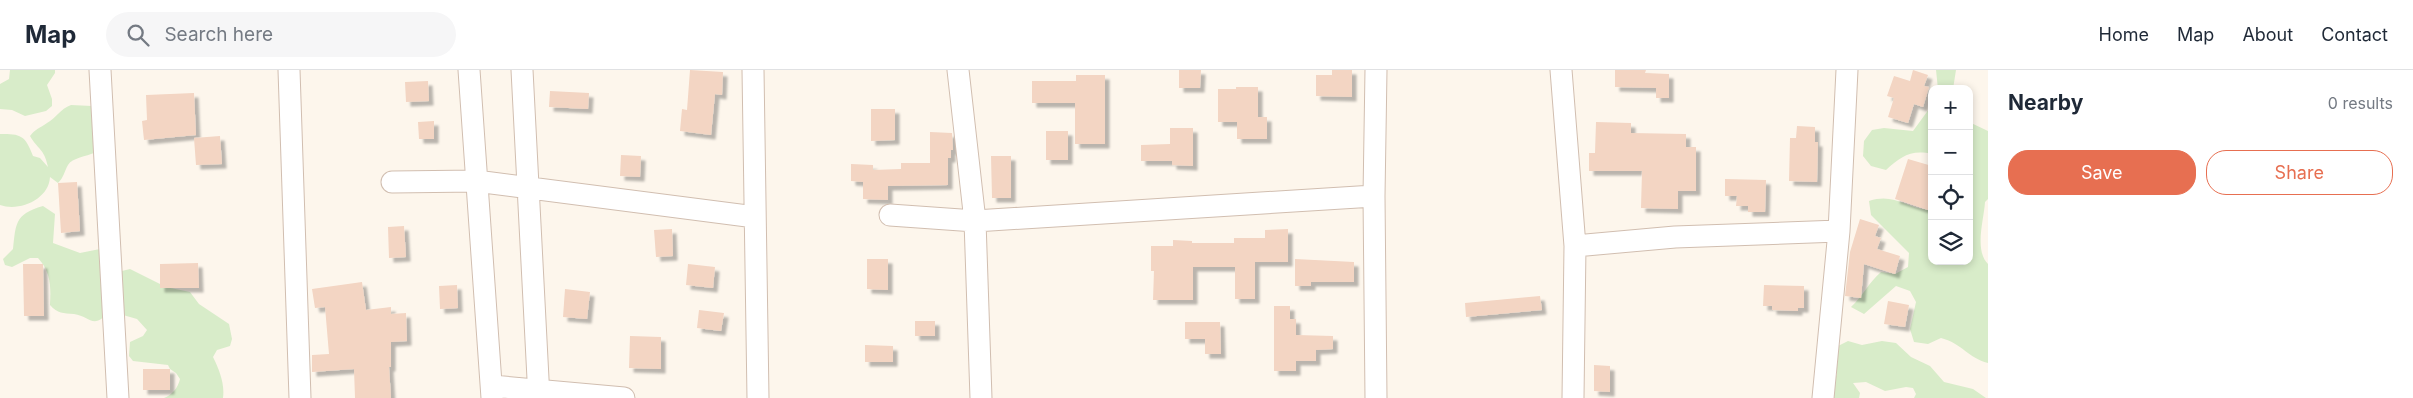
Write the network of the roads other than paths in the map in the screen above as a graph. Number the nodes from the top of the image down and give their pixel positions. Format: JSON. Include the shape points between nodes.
{"nodes":[{"id":1,"x":100,"y":70,"type":"edge"},
{"id":2,"x":289,"y":70,"type":"edge"},
{"id":3,"x":469,"y":70,"type":"edge"},
{"id":4,"x":522,"y":70,"type":"edge"},
{"id":5,"x":753,"y":70,"type":"edge"},
{"id":6,"x":958,"y":70,"type":"edge"},
{"id":7,"x":1376,"y":70,"type":"edge"},
{"id":8,"x":1561,"y":70,"type":"edge"},
{"id":9,"x":1847,"y":70,"type":"edge"},
{"id":10,"x":476,"y":181,"type":"junction"},
{"id":11,"x":392,"y":182,"type":"dead end"},
{"id":12,"x":529,"y":189,"type":"junction"},
{"id":13,"x":1374,"y":196,"type":"junction"},
{"id":14,"x":890,"y":215,"type":"dead end"},
{"id":15,"x":755,"y":217,"type":"junction"},
{"id":16,"x":975,"y":221,"type":"junction"},
{"id":17,"x":1839,"y":231,"type":"junction"},
{"id":18,"x":1575,"y":246,"type":"junction"},
{"id":19,"x":492,"y":392,"type":"edge"},
{"id":20,"x":539,"y":394,"type":"edge"},
{"id":21,"x":118,"y":398,"type":"edge"},
{"id":22,"x":300,"y":398,"type":"edge"},
{"id":23,"x":624,"y":398,"type":"edge"},
{"id":24,"x":758,"y":398,"type":"edge"},
{"id":25,"x":981,"y":398,"type":"edge"},
{"id":26,"x":1376,"y":398,"type":"edge"},
{"id":27,"x":1574,"y":398,"type":"edge"},
{"id":28,"x":1823,"y":398,"type":"edge"}],
"edges":[{"from":1,"to":21,"type":"street"},
{"from":2,"to":22,"type":"street"},
{"from":3,"to":10,"type":"street"},
{"from":4,"to":12,"type":"street"},
{"from":5,"to":15,"type":"street"},
{"from":6,"to":16,"type":"street"},
{"from":7,"to":13,"type":"street"},
{"from":8,"to":18,"type":"street"},
{"from":9,"to":17,"type":"street"},
{"from":10,"to":11,"type":"street"},
{"from":10,"to":12,"type":"street"},
{"from":10,"to":19,"type":"street"},
{"from":12,"to":15,"type":"street"},
{"from":12,"to":20,"type":"street"},
{"from":13,"to":16,"type":"street"},
{"from":13,"to":26,"type":"street"},
{"from":14,"to":16,"type":"street"},
{"from":15,"to":24,"type":"street"},
{"from":16,"to":25,"type":"street"},
{"from":17,"to":18,"type":"street","via":[[1675,237]]},
{"from":17,"to":28,"type":"street"},
{"from":18,"to":27,"type":"street"},
{"from":19,"to":20,"type":"street"},
{"from":20,"to":23,"type":"street"}]}
